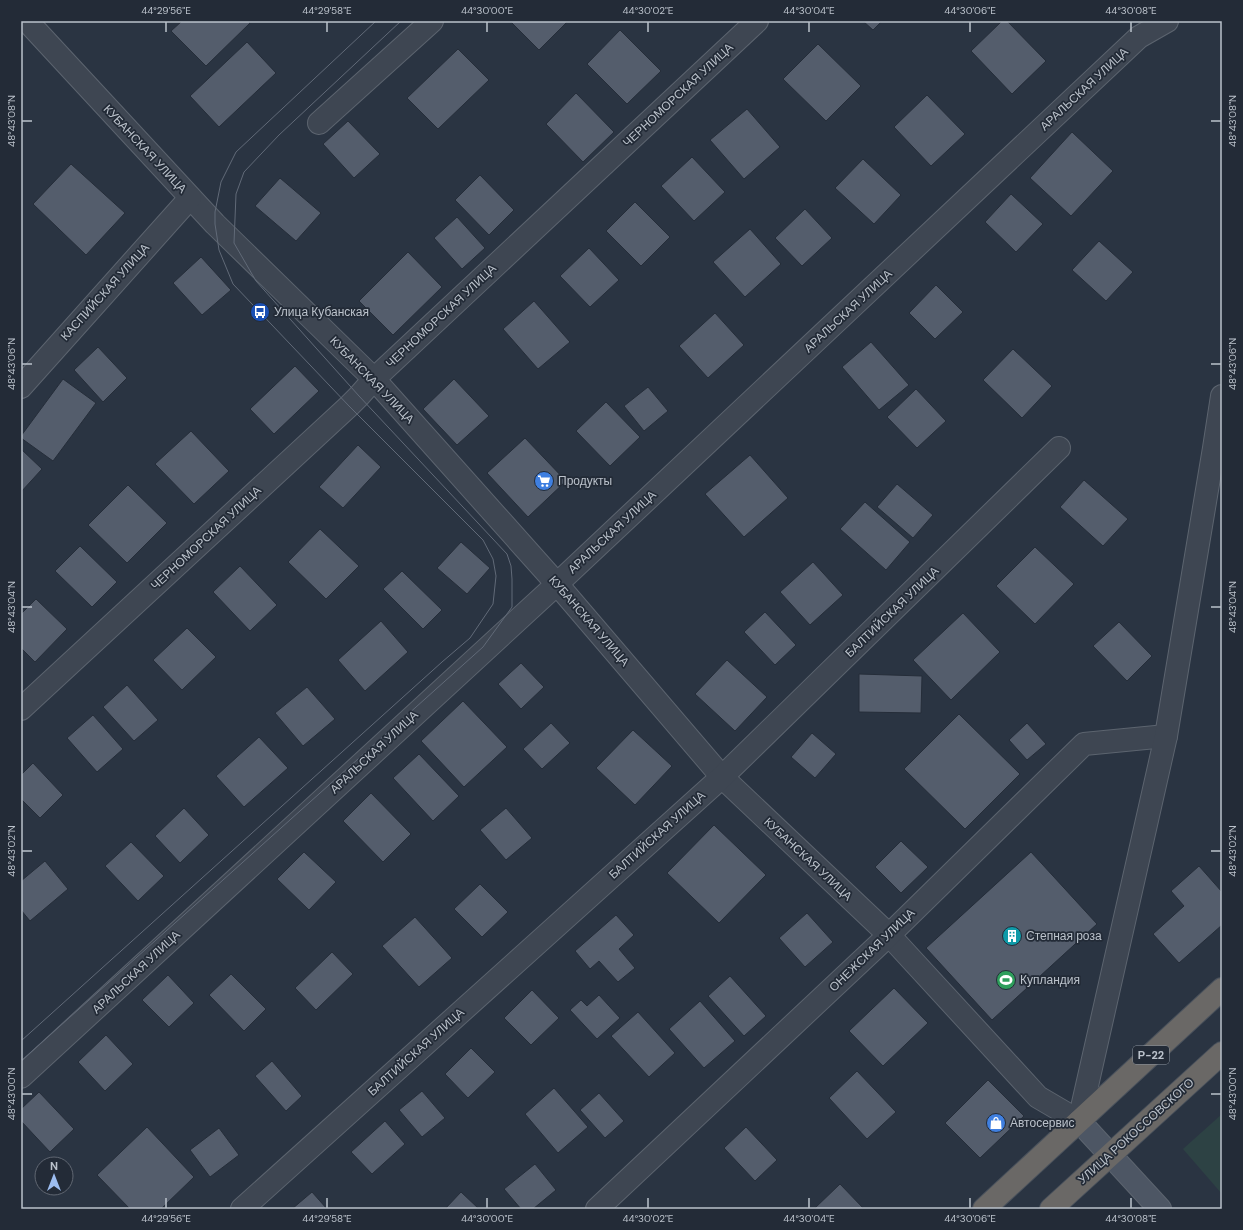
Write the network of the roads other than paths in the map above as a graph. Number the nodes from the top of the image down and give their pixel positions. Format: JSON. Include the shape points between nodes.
{"nodes":[{"id":1,"x":28,"y":21,"type":"edge"},
{"id":2,"x":432,"y":21,"type":"edge"},
{"id":3,"x":757,"y":21,"type":"edge"},
{"id":4,"x":1168,"y":21,"type":"edge"},
{"id":5,"x":319,"y":123,"type":"dead end"},
{"id":6,"x":190,"y":198,"type":"junction"},
{"id":7,"x":374,"y":379,"type":"junction"},
{"id":8,"x":21,"y":387,"type":"edge"},
{"id":9,"x":1222,"y":396,"type":"edge"},
{"id":10,"x":1059,"y":448,"type":"dead end"},
{"id":11,"x":557,"y":584,"type":"junction"},
{"id":12,"x":21,"y":709,"type":"edge"},
{"id":13,"x":1166,"y":736,"type":"junction"},
{"id":14,"x":722,"y":777,"type":"junction"},
{"id":15,"x":889,"y":935,"type":"junction"},
{"id":16,"x":1222,"y":989,"type":"edge"},
{"id":17,"x":1222,"y":1053,"type":"edge"},
{"id":18,"x":21,"y":1077,"type":"edge"},
{"id":19,"x":1079,"y":1121,"type":"junction"},
{"id":20,"x":1111,"y":1155,"type":"junction"},
{"id":21,"x":242,"y":1209,"type":"edge"},
{"id":22,"x":597,"y":1209,"type":"edge"},
{"id":23,"x":984,"y":1209,"type":"edge"},
{"id":24,"x":1051,"y":1209,"type":"edge"},
{"id":25,"x":1160,"y":1209,"type":"edge"}],
"edges":[{"from":1,"to":6,"type":"street","name":"КУБАНСКАЯ УЛИЦА"},
{"from":2,"to":5,"type":"street"},
{"from":3,"to":7,"type":"street","name":"ЧЕРНОМОРСКАЯ УЛИЦА"},
{"from":4,"to":11,"type":"street","name":"АРАЛЬСКАЯ УЛИЦА","via":[[1139,37]]},
{"from":6,"to":7,"type":"street","name":"КУБАНСКАЯ УЛИЦА"},
{"from":6,"to":8,"type":"street","name":"КАСПИЙСКАЯ УЛИЦА"},
{"from":7,"to":11,"type":"street","name":"КУБАНСКАЯ УЛИЦА"},
{"from":7,"to":12,"type":"street","name":"ЧЕРНОМОРСКАЯ УЛИЦА","via":[[354,401]]},
{"from":9,"to":13,"type":"street"},
{"from":10,"to":14,"type":"street","name":"БАЛТИЙСКАЯ УЛИЦА"},
{"from":11,"to":14,"type":"street","name":"КУБАНСКАЯ УЛИЦА"},
{"from":11,"to":18,"type":"street","name":"АРАЛЬСКАЯ УЛИЦА"},
{"from":13,"to":15,"type":"street","name":"ОНЕЖСКАЯ УЛИЦА","via":[[1084,744]]},
{"from":13,"to":19,"type":"street"},
{"from":14,"to":15,"type":"street","name":"КУБАНСКАЯ УЛИЦА"},
{"from":14,"to":21,"type":"street","name":"БАЛТИЙСКАЯ УЛИЦА"},
{"from":15,"to":19,"type":"street","name":"КУБАНСКАЯ УЛИЦА","via":[[1038,1097]]},
{"from":15,"to":22,"type":"street","name":"ОНЕЖСКАЯ УЛИЦА"},
{"from":16,"to":19,"type":"highway","number":"Р-22"},
{"from":17,"to":20,"type":"highway","name":"УЛИЦА РОКОССОВСКОГО"},
{"from":19,"to":20,"type":"main road","name":"КУБАНСКАЯ УЛИЦА"},
{"from":19,"to":23,"type":"highway","number":"Р-22"},
{"from":20,"to":24,"type":"highway","name":"УЛИЦА РОКОССОВСКОГО"},
{"from":20,"to":25,"type":"main road","name":"КУБАНСКАЯ УЛИЦА"}]}
